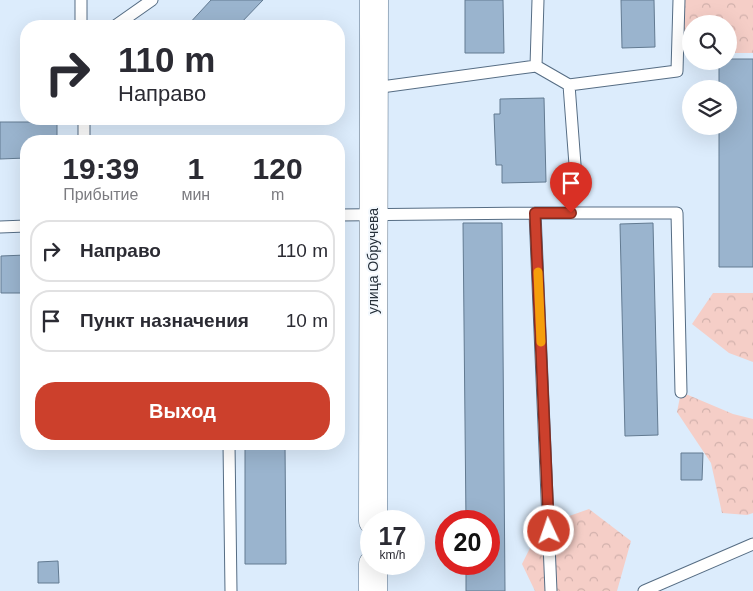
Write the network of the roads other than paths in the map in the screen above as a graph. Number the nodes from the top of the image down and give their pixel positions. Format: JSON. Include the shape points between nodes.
{"nodes":[{"id":1,"x":81,"y":0,"type":"edge"},
{"id":2,"x":152,"y":0,"type":"edge"},
{"id":3,"x":374,"y":0,"type":"edge"},
{"id":4,"x":538,"y":0,"type":"edge"},
{"id":5,"x":679,"y":0,"type":"edge"},
{"id":6,"x":81,"y":20,"type":"edge"},
{"id":7,"x":124,"y":20,"type":"edge"},
{"id":8,"x":536,"y":66,"type":"junction"},
{"id":9,"x":569,"y":85,"type":"junction"},
{"id":10,"x":374,"y":88,"type":"junction"},
{"id":11,"x":576,"y":178,"type":"dead end"},
{"id":12,"x":535,"y":213,"type":"junction"},
{"id":13,"x":372,"y":214,"type":"junction"},
{"id":14,"x":345,"y":215,"type":"edge"},
{"id":15,"x":20,"y":226,"type":"edge"},
{"id":16,"x":0,"y":228,"type":"edge"},
{"id":17,"x":681,"y":392,"type":"dead end"},
{"id":18,"x":229,"y":450,"type":"edge"},
{"id":19,"x":373,"y":510,"type":"edge"},
{"id":20,"x":753,"y":544,"type":"edge"},
{"id":21,"x":373,"y":575,"type":"edge"},
{"id":22,"x":231,"y":591,"type":"edge"},
{"id":23,"x":373,"y":591,"type":"edge"},
{"id":24,"x":551,"y":591,"type":"edge"},
{"id":25,"x":644,"y":591,"type":"edge"}],
"edges":[{"from":1,"to":6,"type":"lane"},
{"from":2,"to":7,"type":"lane"},
{"from":3,"to":10,"type":"main road","name":"улица Обручева"},
{"from":4,"to":8,"type":"lane"},
{"from":5,"to":9,"type":"lane","via":[[677,71]]},
{"from":8,"to":9,"type":"lane"},
{"from":8,"to":10,"type":"lane"},
{"from":9,"to":11,"type":"lane"},
{"from":10,"to":13,"type":"main road","name":"улица Обручева"},
{"from":12,"to":13,"type":"lane"},
{"from":12,"to":17,"type":"lane","via":[[677,213]]},
{"from":12,"to":24,"type":"lane"},
{"from":13,"to":14,"type":"lane"},
{"from":13,"to":19,"type":"main road","name":"улица Обручева"},
{"from":15,"to":16,"type":"lane"},
{"from":18,"to":22,"type":"lane"},
{"from":20,"to":25,"type":"lane"},
{"from":21,"to":23,"type":"main road"}]}
